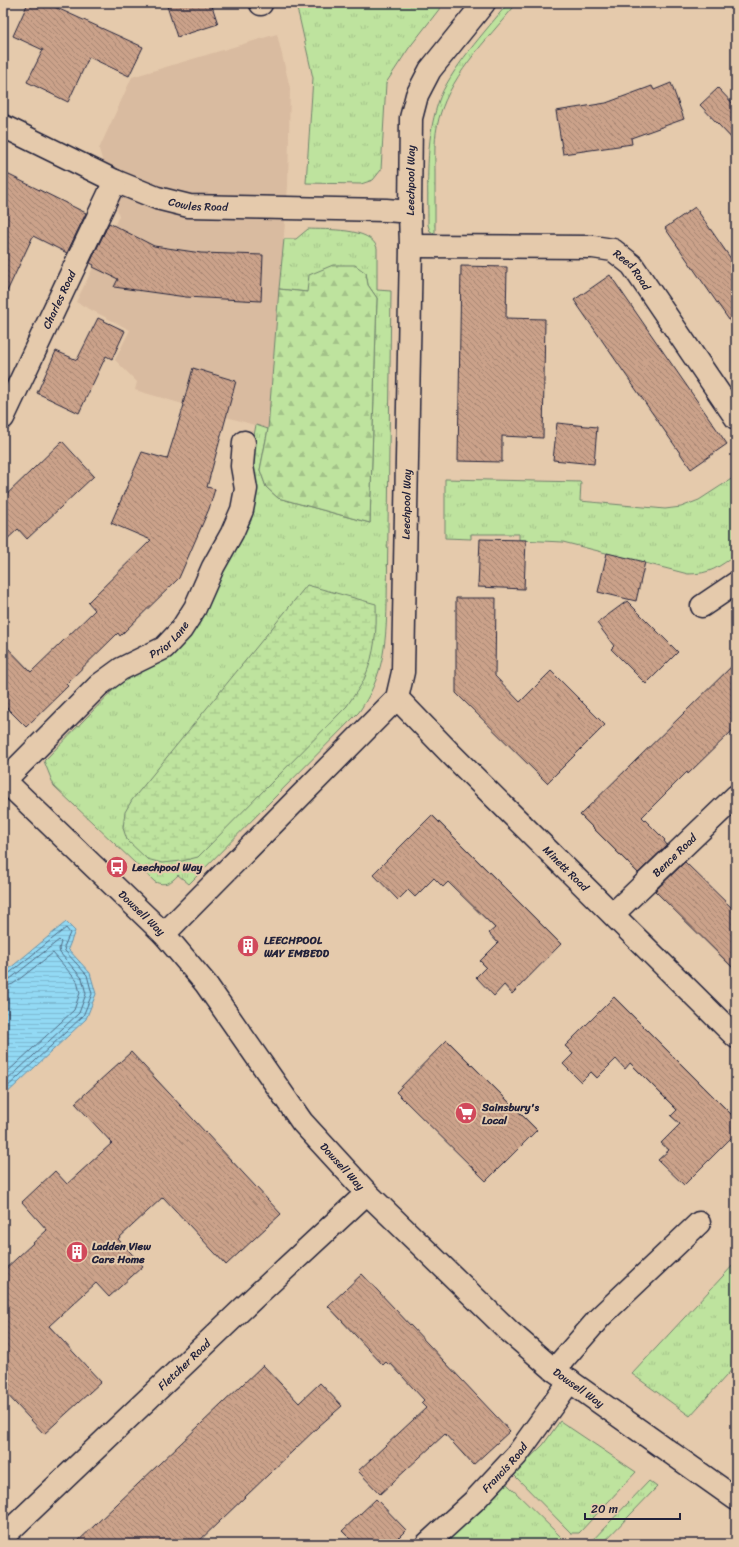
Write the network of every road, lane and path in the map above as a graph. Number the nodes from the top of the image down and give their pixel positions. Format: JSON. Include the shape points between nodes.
{"nodes":[{"id":1,"x":484,"y":3,"type":"edge"},
{"id":2,"x":3,"y":126,"type":"edge"},
{"id":3,"x":115,"y":181,"type":"junction"},
{"id":4,"x":410,"y":212,"type":"junction"},
{"id":5,"x":411,"y":246,"type":"junction"},
{"id":6,"x":3,"y":418,"type":"edge"},
{"id":7,"x":736,"y":418,"type":"edge"},
{"id":8,"x":244,"y":442,"type":"dead end"},
{"id":9,"x":736,"y":583,"type":"edge"},
{"id":10,"x":702,"y":606,"type":"dead end"},
{"id":11,"x":397,"y":698,"type":"junction"},
{"id":12,"x":4,"y":780,"type":"edge"},
{"id":13,"x":736,"y":796,"type":"edge"},
{"id":14,"x":613,"y":914,"type":"junction"},
{"id":15,"x":164,"y":934,"type":"junction"},
{"id":16,"x":736,"y":1037,"type":"edge"},
{"id":17,"x":367,"y":1193,"type":"junction"},
{"id":18,"x":699,"y":1223,"type":"dead end"},
{"id":19,"x":562,"y":1376,"type":"junction"},
{"id":20,"x":736,"y":1499,"type":"edge"},
{"id":21,"x":3,"y":1537,"type":"edge"},
{"id":22,"x":428,"y":1544,"type":"edge"}],
"edges":[{"from":1,"to":4,"type":"street","name":"Leechpool Way","via":[[430,70],[416,95],[411,118]]},
{"from":2,"to":3,"type":"street","name":"Cowles Road"},
{"from":3,"to":4,"type":"street","name":"Cowles Road","via":[[157,198],[188,206]]},
{"from":3,"to":6,"type":"street","name":"Charles Road"},
{"from":4,"to":5,"type":"street","name":"Leechpool Way"},
{"from":5,"to":7,"type":"street","name":"Reed Road","via":[[613,250],[632,265]]},
{"from":5,"to":11,"type":"street","name":"Leechpool Way","via":[[403,672]]},
{"from":8,"to":12,"type":"street","name":"Prior Lane","via":[[242,466],[246,489],[242,510],[195,608],[181,630],[164,648],[122,669],[99,685]]},
{"from":9,"to":10,"type":"street"},
{"from":11,"to":14,"type":"street","name":"Minett Road"},
{"from":11,"to":15,"type":"street"},
{"from":12,"to":15,"type":"street","name":"Dowsell Way"},
{"from":13,"to":14,"type":"street","name":"Bence Road"},
{"from":14,"to":16,"type":"street","name":"Minett Road"},
{"from":15,"to":17,"type":"street","name":"Dowsell Way","via":[[206,984],[302,1122]]},
{"from":17,"to":19,"type":"street","name":"Dowsell Way","via":[[509,1331]]},
{"from":17,"to":21,"type":"street","name":"Fletcher Road"},
{"from":18,"to":19,"type":"street","name":"Francis Road","via":[[600,1317]]},
{"from":19,"to":20,"type":"street","name":"Dowsell Way"},
{"from":19,"to":22,"type":"street","name":"Francis Road","via":[[516,1456],[474,1501]]}]}
